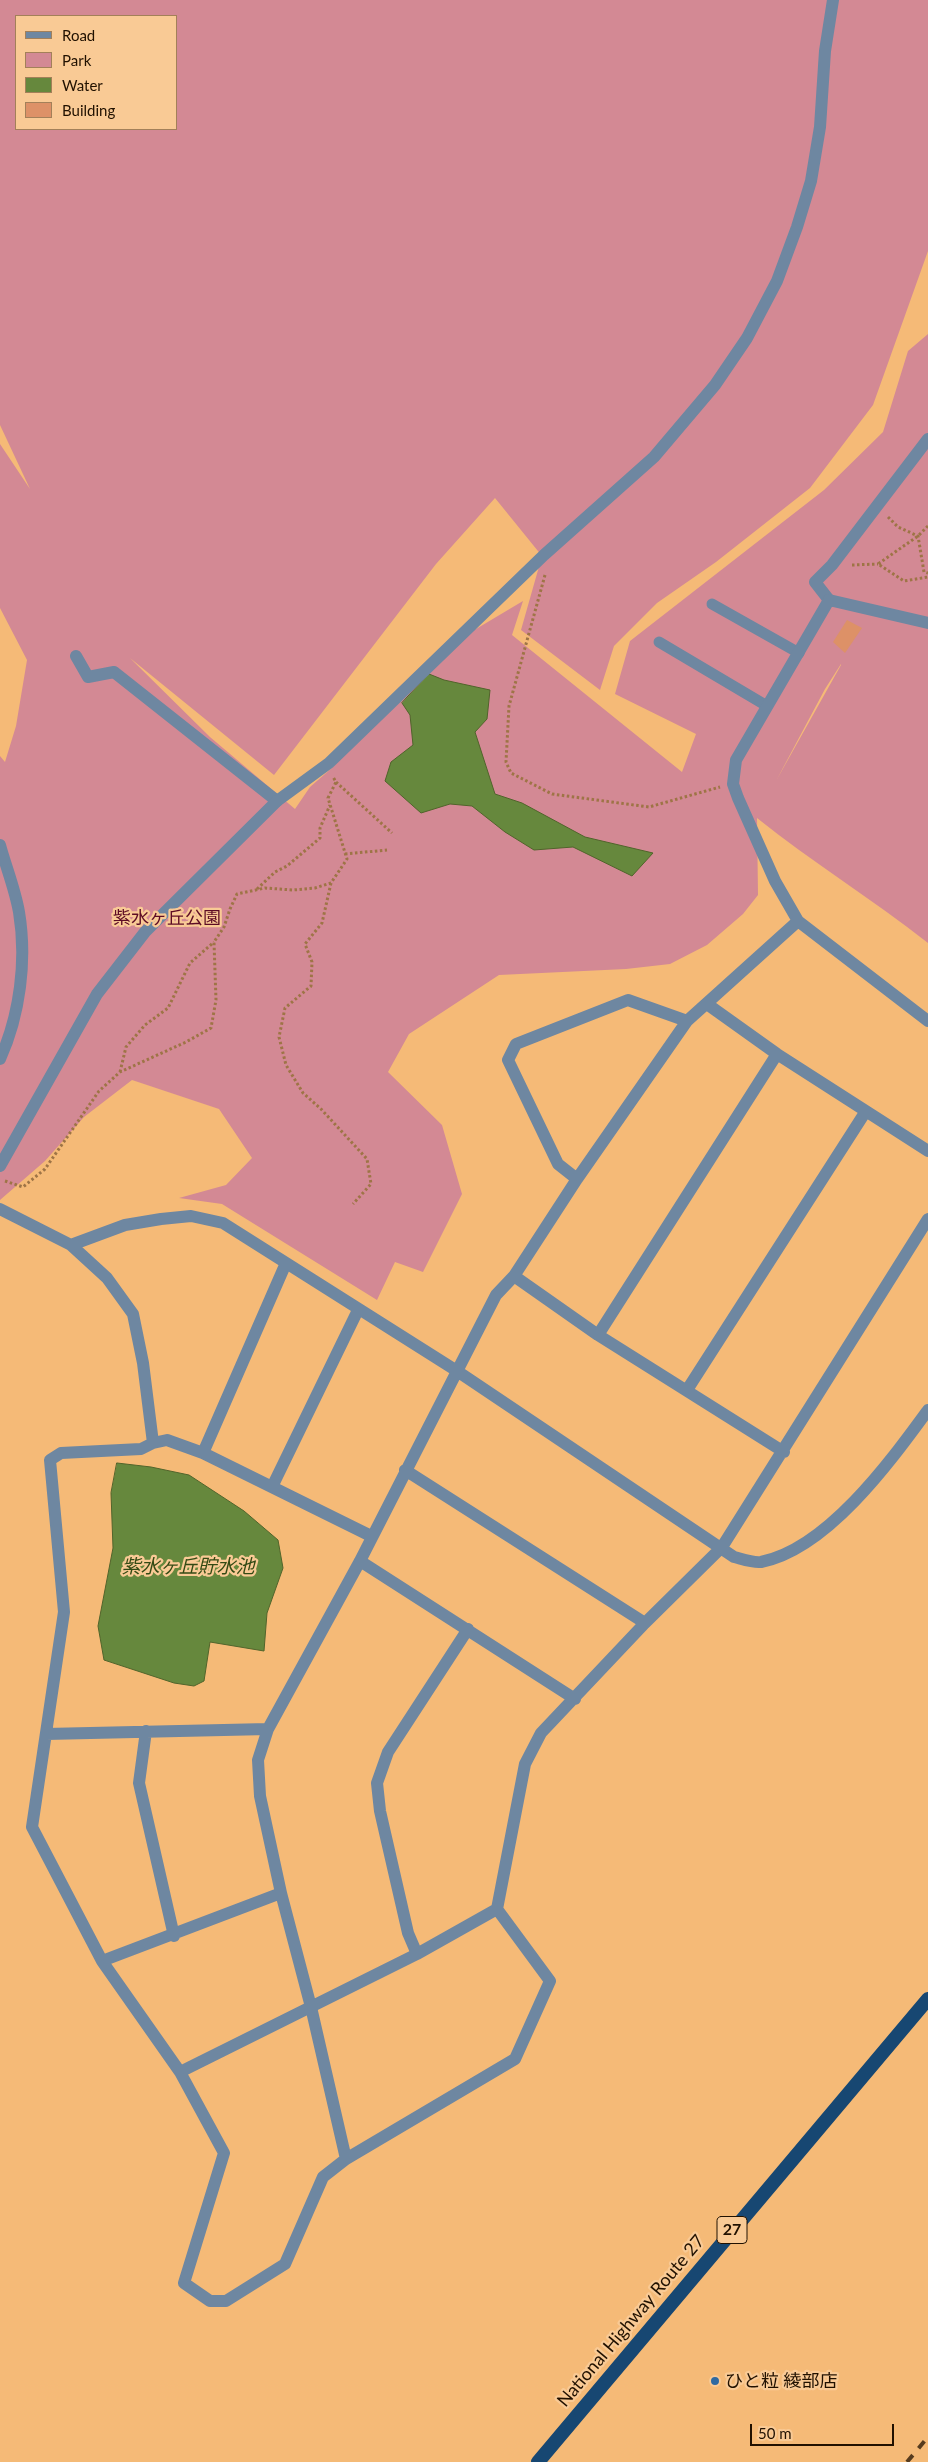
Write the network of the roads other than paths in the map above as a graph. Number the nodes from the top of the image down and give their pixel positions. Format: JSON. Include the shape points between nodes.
{"nodes":[{"id":1,"x":833,"y":0,"type":"edge"},
{"id":2,"x":928,"y":439,"type":"edge"},
{"id":3,"x":829,"y":600,"type":"junction"},
{"id":4,"x":712,"y":604,"type":"dead end"},
{"id":5,"x":928,"y":623,"type":"edge"},
{"id":6,"x":659,"y":642,"type":"dead end"},
{"id":7,"x":799,"y":653,"type":"junction"},
{"id":8,"x":76,"y":656,"type":"dead end"},
{"id":9,"x":767,"y":706,"type":"junction"},
{"id":10,"x":277,"y":800,"type":"junction"},
{"id":11,"x":0,"y":845,"type":"edge"},
{"id":12,"x":798,"y":921,"type":"junction"},
{"id":13,"x":707,"y":1004,"type":"junction"},
{"id":14,"x":687,"y":1020,"type":"junction"},
{"id":15,"x":928,"y":1021,"type":"edge"},
{"id":16,"x":777,"y":1054,"type":"junction"},
{"id":17,"x":0,"y":1059,"type":"edge"},
{"id":18,"x":866,"y":1111,"type":"junction"},
{"id":19,"x":928,"y":1151,"type":"edge"},
{"id":20,"x":0,"y":1166,"type":"edge"},
{"id":21,"x":577,"y":1179,"type":"junction"},
{"id":22,"x":0,"y":1209,"type":"edge"},
{"id":23,"x":928,"y":1219,"type":"edge"},
{"id":24,"x":71,"y":1245,"type":"junction"},
{"id":25,"x":286,"y":1263,"type":"junction"},
{"id":26,"x":514,"y":1276,"type":"junction"},
{"id":27,"x":358,"y":1310,"type":"junction"},
{"id":28,"x":598,"y":1335,"type":"junction"},
{"id":29,"x":457,"y":1371,"type":"junction"},
{"id":30,"x":687,"y":1390,"type":"junction"},
{"id":31,"x":928,"y":1410,"type":"edge"},
{"id":32,"x":153,"y":1443,"type":"junction"},
{"id":33,"x":784,"y":1452,"type":"junction"},
{"id":34,"x":203,"y":1453,"type":"junction"},
{"id":35,"x":406,"y":1470,"type":"junction"},
{"id":36,"x":272,"y":1487,"type":"junction"},
{"id":37,"x":371,"y":1536,"type":"junction"},
{"id":38,"x":722,"y":1548,"type":"junction"},
{"id":39,"x":360,"y":1561,"type":"junction"},
{"id":40,"x":645,"y":1623,"type":"junction"},
{"id":41,"x":468,"y":1629,"type":"junction"},
{"id":42,"x":575,"y":1699,"type":"junction"},
{"id":43,"x":268,"y":1729,"type":"junction"},
{"id":44,"x":146,"y":1731,"type":"junction"},
{"id":45,"x":46,"y":1734,"type":"junction"},
{"id":46,"x":281,"y":1893,"type":"junction"},
{"id":47,"x":497,"y":1909,"type":"junction"},
{"id":48,"x":174,"y":1936,"type":"junction"},
{"id":49,"x":417,"y":1954,"type":"junction"},
{"id":50,"x":102,"y":1961,"type":"junction"},
{"id":51,"x":928,"y":1999,"type":"edge"},
{"id":52,"x":311,"y":2007,"type":"junction"},
{"id":53,"x":180,"y":2072,"type":"junction"},
{"id":54,"x":346,"y":2159,"type":"junction"},
{"id":55,"x":538,"y":2462,"type":"edge"}],
"edges":[{"from":1,"to":10,"type":"street","via":[[825,51],[820,127],[811,181],[797,227],[777,281],[747,338],[715,385],[654,457],[544,555],[328,763]]},
{"from":2,"to":3,"type":"street","via":[[832,565],[814,582]]},
{"from":3,"to":5,"type":"street"},
{"from":3,"to":7,"type":"street"},
{"from":4,"to":7,"type":"lane"},
{"from":6,"to":9,"type":"lane"},
{"from":7,"to":9,"type":"street"},
{"from":8,"to":10,"type":"street","via":[[88,678],[114,672]]},
{"from":9,"to":12,"type":"street","via":[[736,760],[733,784],[775,881]]},
{"from":10,"to":20,"type":"street","via":[[145,932],[97,994]]},
{"from":11,"to":17,"type":"street","via":[[19,910],[23,942],[12,1032]]},
{"from":12,"to":13,"type":"street"},
{"from":12,"to":15,"type":"street"},
{"from":13,"to":14,"type":"street"},
{"from":13,"to":16,"type":"street"},
{"from":14,"to":21,"type":"street"},
{"from":14,"to":21,"type":"street","via":[[628,1000],[516,1044],[508,1060],[558,1164]]},
{"from":16,"to":18,"type":"street"},
{"from":16,"to":28,"type":"street"},
{"from":18,"to":19,"type":"street"},
{"from":18,"to":30,"type":"street"},
{"from":21,"to":26,"type":"street"},
{"from":22,"to":24,"type":"street"},
{"from":23,"to":33,"type":"street"},
{"from":24,"to":25,"type":"street","via":[[125,1225],[191,1216],[223,1223]]},
{"from":24,"to":32,"type":"street","via":[[107,1278],[133,1314],[144,1363]]},
{"from":25,"to":27,"type":"street"},
{"from":25,"to":34,"type":"street"},
{"from":26,"to":28,"type":"street"},
{"from":26,"to":29,"type":"street","via":[[496,1295]]},
{"from":27,"to":29,"type":"street"},
{"from":27,"to":36,"type":"street"},
{"from":28,"to":30,"type":"street"},
{"from":29,"to":35,"type":"street"},
{"from":29,"to":38,"type":"street"},
{"from":30,"to":33,"type":"street"},
{"from":31,"to":38,"type":"street","via":[[881,1474],[830,1523],[792,1552],[758,1562],[734,1557]]},
{"from":32,"to":34,"type":"street","via":[[168,1440]]},
{"from":32,"to":45,"type":"street","via":[[141,1449],[61,1453],[50,1460],[64,1612]]},
{"from":33,"to":38,"type":"street"},
{"from":34,"to":36,"type":"street"},
{"from":35,"to":37,"type":"street"},
{"from":35,"to":40,"type":"street"},
{"from":36,"to":37,"type":"street"},
{"from":37,"to":39,"type":"street"},
{"from":38,"to":40,"type":"street"},
{"from":39,"to":41,"type":"street"},
{"from":39,"to":43,"type":"street"},
{"from":40,"to":42,"type":"street"},
{"from":41,"to":42,"type":"street"},
{"from":41,"to":49,"type":"street","via":[[388,1752],[377,1783],[380,1811],[408,1933]]},
{"from":42,"to":47,"type":"street","via":[[541,1733],[525,1764]]},
{"from":43,"to":44,"type":"street"},
{"from":43,"to":46,"type":"street","via":[[258,1760],[260,1796]]},
{"from":44,"to":45,"type":"street"},
{"from":44,"to":48,"type":"street","via":[[139,1783]]},
{"from":45,"to":50,"type":"street","via":[[32,1827]]},
{"from":46,"to":48,"type":"street"},
{"from":46,"to":52,"type":"street"},
{"from":47,"to":49,"type":"street"},
{"from":47,"to":54,"type":"street","via":[[550,1981],[514,2059]]},
{"from":48,"to":50,"type":"street"},
{"from":49,"to":52,"type":"street"},
{"from":50,"to":53,"type":"street"},
{"from":51,"to":55,"type":"highway","name":"National Highway Route 27","number":"27"},
{"from":52,"to":53,"type":"street"},
{"from":52,"to":54,"type":"street"},
{"from":53,"to":54,"type":"street","via":[[224,2153],[184,2283],[210,2302],[226,2301],[285,2264],[323,2177]]}]}
